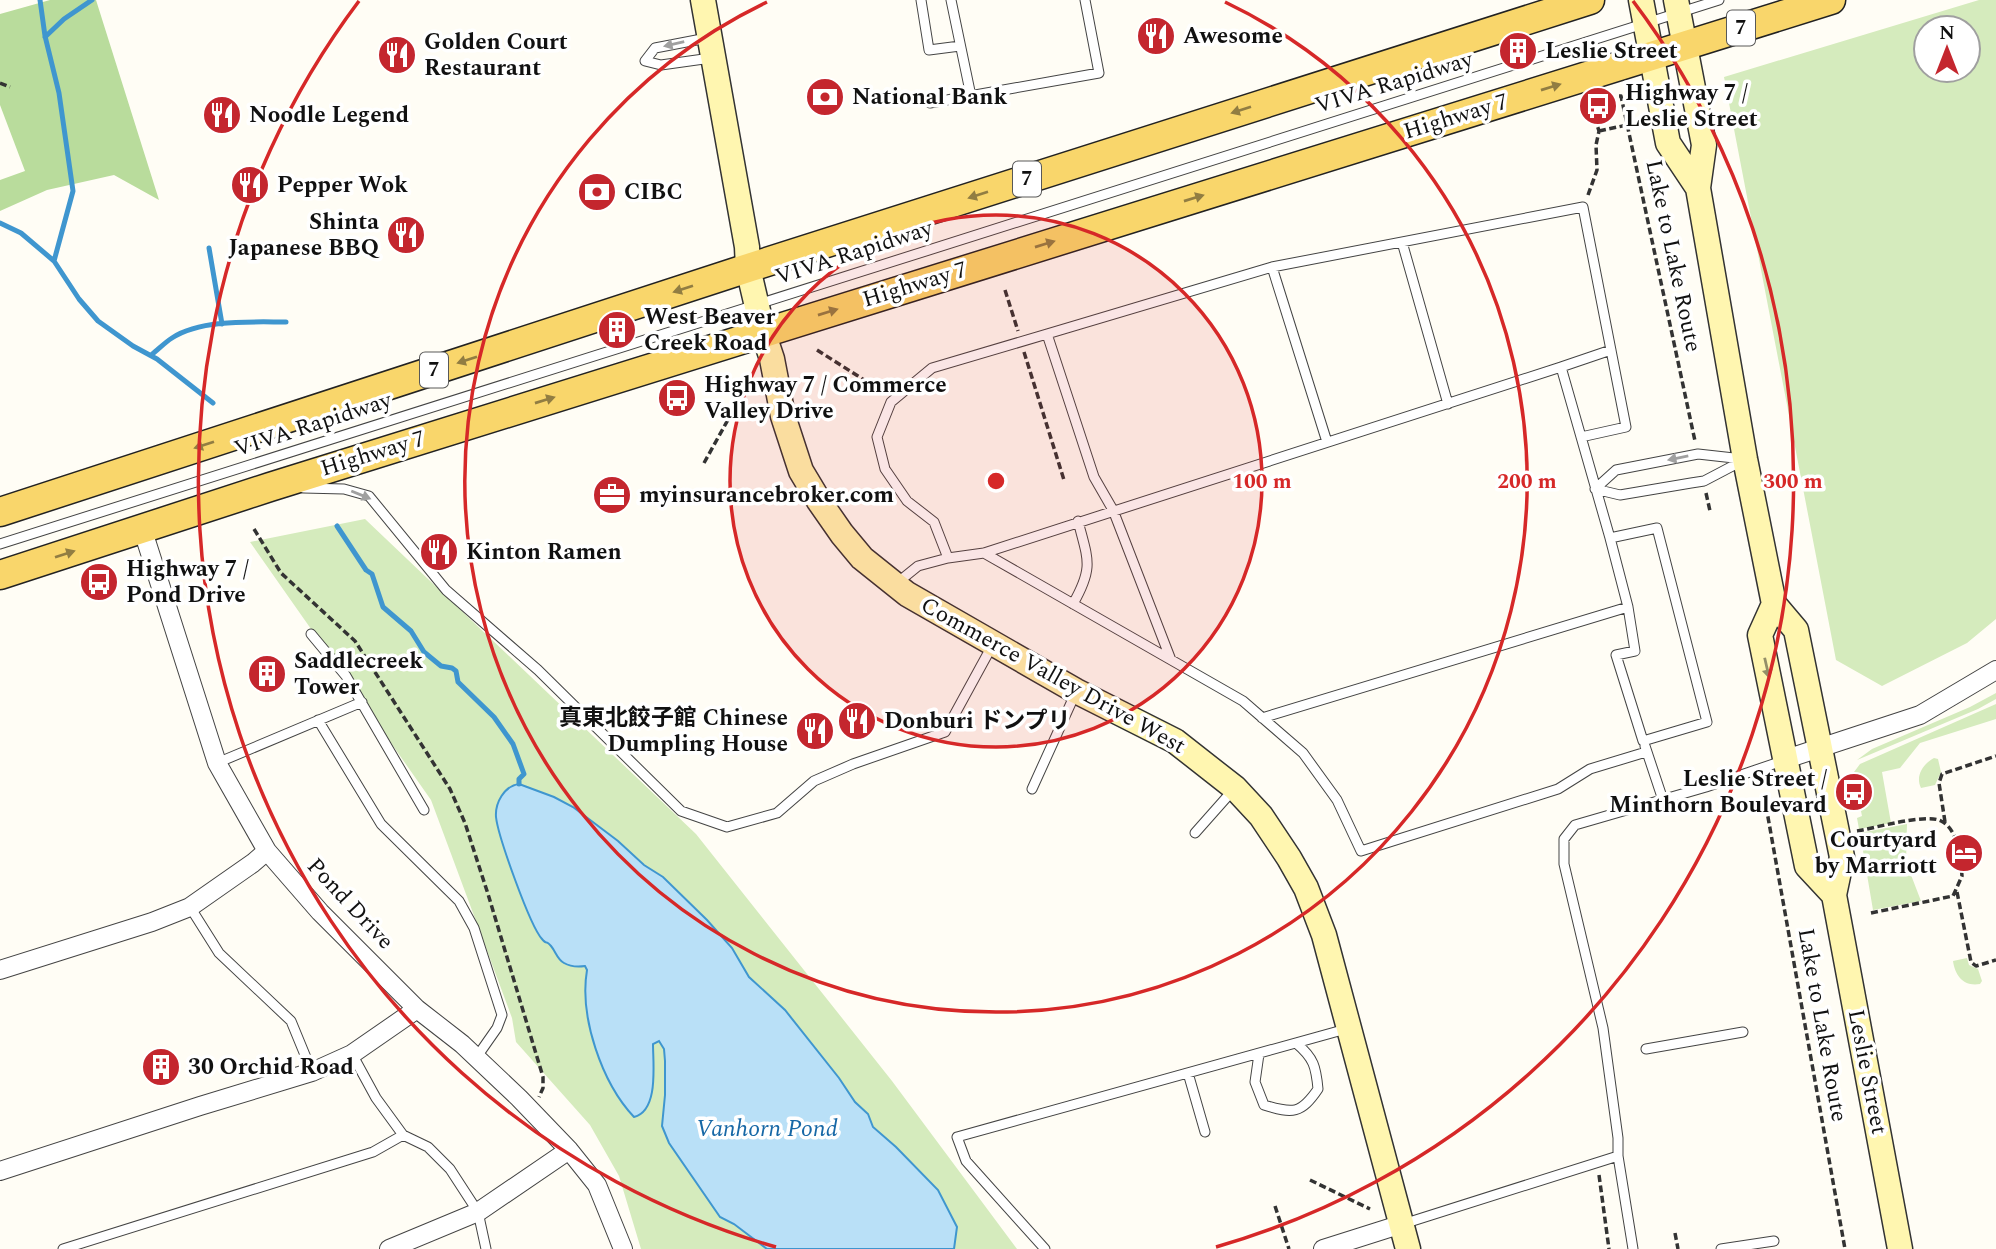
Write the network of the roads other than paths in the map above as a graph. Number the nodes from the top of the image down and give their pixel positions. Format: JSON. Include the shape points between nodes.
{"nodes":[{"id":1,"x":702,"y":0,"type":"edge"},
{"id":2,"x":921,"y":0,"type":"edge"},
{"id":3,"x":951,"y":0,"type":"edge"},
{"id":4,"x":1084,"y":0,"type":"edge"},
{"id":5,"x":1590,"y":0,"type":"edge"},
{"id":6,"x":1719,"y":0,"type":"edge"},
{"id":7,"x":1831,"y":0,"type":"edge"},
{"id":8,"x":1677,"y":7,"type":"edge"},
{"id":9,"x":1643,"y":12,"type":"edge"},
{"id":10,"x":1685,"y":46,"type":"junction"},
{"id":11,"x":710,"y":47,"type":"junction"},
{"id":12,"x":960,"y":47,"type":"junction"},
{"id":13,"x":1651,"y":56,"type":"junction"},
{"id":14,"x":971,"y":96,"type":"junction"},
{"id":15,"x":930,"y":103,"type":"dead end"},
{"id":16,"x":1698,"y":188,"type":"junction"},
{"id":17,"x":1402,"y":242,"type":"junction"},
{"id":18,"x":1272,"y":267,"type":"junction"},
{"id":19,"x":748,"y":268,"type":"junction"},
{"id":20,"x":758,"y":305,"type":"junction"},
{"id":21,"x":763,"y":332,"type":"junction"},
{"id":22,"x":1047,"y":334,"type":"junction"},
{"id":23,"x":1611,"y":349,"type":"junction"},
{"id":24,"x":1562,"y":367,"type":"junction"},
{"id":25,"x":1448,"y":404,"type":"junction"},
{"id":26,"x":1581,"y":437,"type":"junction"},
{"id":27,"x":1327,"y":442,"type":"junction"},
{"id":28,"x":1745,"y":459,"type":"junction"},
{"id":29,"x":270,"y":487,"type":"junction"},
{"id":30,"x":1595,"y":488,"type":"junction"},
{"id":31,"x":1113,"y":510,"type":"junction"},
{"id":32,"x":0,"y":512,"type":"edge"},
{"id":33,"x":1078,"y":521,"type":"junction"},
{"id":34,"x":142,"y":528,"type":"junction"},
{"id":35,"x":1610,"y":538,"type":"junction"},
{"id":36,"x":0,"y":544,"type":"edge"},
{"id":37,"x":984,"y":553,"type":"junction"},
{"id":38,"x":948,"y":558,"type":"junction"},
{"id":39,"x":0,"y":575,"type":"edge"},
{"id":40,"x":894,"y":586,"type":"junction"},
{"id":41,"x":1073,"y":604,"type":"junction"},
{"id":42,"x":1774,"y":604,"type":"junction"},
{"id":43,"x":1628,"y":607,"type":"junction"},
{"id":44,"x":311,"y":634,"type":"dead end"},
{"id":45,"x":993,"y":644,"type":"junction"},
{"id":46,"x":1171,"y":660,"type":"junction"},
{"id":47,"x":1996,"y":670,"type":"edge"},
{"id":48,"x":1076,"y":691,"type":"junction"},
{"id":49,"x":362,"y":702,"type":"junction"},
{"id":50,"x":1262,"y":718,"type":"junction"},
{"id":51,"x":318,"y":720,"type":"junction"},
{"id":52,"x":1643,"y":741,"type":"junction"},
{"id":53,"x":1820,"y":748,"type":"junction"},
{"id":54,"x":1646,"y":752,"type":"junction"},
{"id":55,"x":1786,"y":759,"type":"junction"},
{"id":56,"x":217,"y":763,"type":"junction"},
{"id":57,"x":1235,"y":788,"type":"junction"},
{"id":58,"x":1032,"y":789,"type":"dead end"},
{"id":59,"x":1663,"y":800,"type":"junction"},
{"id":60,"x":424,"y":810,"type":"dead end"},
{"id":61,"x":1195,"y":834,"type":"dead end"},
{"id":62,"x":267,"y":850,"type":"junction"},
{"id":63,"x":1834,"y":895,"type":"junction"},
{"id":64,"x":190,"y":907,"type":"junction"},
{"id":65,"x":0,"y":970,"type":"edge"},
{"id":66,"x":417,"y":1009,"type":"junction"},
{"id":67,"x":1348,"y":1028,"type":"junction"},
{"id":68,"x":1743,"y":1032,"type":"dead end"},
{"id":69,"x":1296,"y":1043,"type":"junction"},
{"id":70,"x":1646,"y":1049,"type":"dead end"},
{"id":71,"x":1259,"y":1054,"type":"junction"},
{"id":72,"x":352,"y":1055,"type":"junction"},
{"id":73,"x":476,"y":1058,"type":"junction"},
{"id":74,"x":312,"y":1072,"type":"junction"},
{"id":75,"x":1188,"y":1073,"type":"junction"},
{"id":76,"x":1205,"y":1132,"type":"dead end"},
{"id":77,"x":403,"y":1135,"type":"junction"},
{"id":78,"x":569,"y":1150,"type":"junction"},
{"id":79,"x":1618,"y":1156,"type":"junction"},
{"id":80,"x":0,"y":1171,"type":"edge"},
{"id":81,"x":478,"y":1212,"type":"junction"},
{"id":82,"x":1402,"y":1224,"type":"junction"},
{"id":83,"x":1774,"y":1241,"type":"dead end"},
{"id":84,"x":63,"y":1249,"type":"edge"},
{"id":85,"x":388,"y":1249,"type":"edge"},
{"id":86,"x":486,"y":1249,"type":"edge"},
{"id":87,"x":623,"y":1249,"type":"edge"},
{"id":88,"x":1045,"y":1249,"type":"edge"},
{"id":89,"x":1323,"y":1249,"type":"edge"},
{"id":90,"x":1408,"y":1249,"type":"edge"},
{"id":91,"x":1633,"y":1249,"type":"edge"},
{"id":92,"x":1721,"y":1249,"type":"edge"},
{"id":93,"x":1900,"y":1249,"type":"edge"}],
"edges":[{"from":1,"to":11,"type":"main road"},
{"from":2,"to":12,"type":"lane","via":[[929,50]]},
{"from":3,"to":12,"type":"lane"},
{"from":4,"to":14,"type":"lane","via":[[1099,73]]},
{"from":5,"to":19,"type":"main road","number":"7","one_way":true},
{"from":6,"to":8,"type":"lane","name":"VIVA Rapidway"},
{"from":7,"to":10,"type":"main road","name":"Highway 7","number":"7"},
{"from":8,"to":9,"type":"lane","name":"VIVA Rapidway"},
{"from":8,"to":10,"type":"main road","name":"Leslie Street"},
{"from":9,"to":13,"type":"main road","name":"Leslie Street"},
{"from":9,"to":20,"type":"lane","name":"VIVA Rapidway"},
{"from":10,"to":13,"type":"main road","name":"Highway 7","number":"7"},
{"from":10,"to":16,"type":"main road","name":"Leslie Street","via":[[1704,145]]},
{"from":11,"to":11,"type":"lane","one_way":true,"via":[[656,48],[645,61],[661,65]]},
{"from":11,"to":19,"type":"main road"},
{"from":12,"to":14,"type":"lane"},
{"from":13,"to":16,"type":"main road","name":"Leslie Street","via":[[1668,143]]},
{"from":21,"to":13,"type":"main road","name":"Highway 7","number":"7","one_way":true},
{"from":14,"to":15,"type":"lane"},
{"from":16,"to":28,"type":"main road","name":"Leslie Street"},
{"from":17,"to":18,"type":"lane"},
{"from":17,"to":23,"type":"lane","via":[[1583,207]]},
{"from":17,"to":25,"type":"lane"},
{"from":18,"to":22,"type":"lane"},
{"from":18,"to":27,"type":"lane"},
{"from":19,"to":20,"type":"main road"},
{"from":19,"to":32,"type":"main road","number":"7","one_way":true},
{"from":20,"to":21,"type":"main road","name":"Commerce Valley Drive West"},
{"from":20,"to":36,"type":"lane","name":"VIVA Rapidway"},
{"from":29,"to":21,"type":"main road","name":"Highway 7","number":"7","one_way":true},
{"from":21,"to":40,"type":"main road","name":"Commerce Valley Drive West","via":[[801,471],[842,534]]},
{"from":22,"to":31,"type":"lane","via":[[1094,477]]},
{"from":22,"to":38,"type":"lane","via":[[932,368],[891,402],[877,438],[885,469],[907,502],[934,522]]},
{"from":23,"to":24,"type":"lane"},
{"from":23,"to":26,"type":"lane","via":[[1626,426]]},
{"from":24,"to":25,"type":"lane"},
{"from":24,"to":26,"type":"lane"},
{"from":25,"to":27,"type":"lane"},
{"from":26,"to":30,"type":"lane"},
{"from":27,"to":31,"type":"lane"},
{"from":28,"to":30,"type":"lane","via":[[1691,484],[1620,495]]},
{"from":28,"to":30,"type":"lane","one_way":true,"via":[[1698,454],[1616,470]]},
{"from":28,"to":42,"type":"main road","name":"Leslie Street"},
{"from":29,"to":34,"type":"main road","name":"Highway 7","number":"7"},
{"from":29,"to":45,"type":"lane","one_way":true,"via":[[344,488],[369,496],[446,590],[538,670],[681,811],[727,827],[777,813],[814,781],[853,764],[945,732]]},
{"from":30,"to":35,"type":"lane"},
{"from":31,"to":33,"type":"lane"},
{"from":31,"to":46,"type":"lane"},
{"from":33,"to":37,"type":"lane"},
{"from":33,"to":41,"type":"lane","via":[[1088,561],[1085,582]]},
{"from":39,"to":34,"type":"main road","name":"Highway 7","number":"7","one_way":true},
{"from":34,"to":56,"type":"street","name":"Pond Drive"},
{"from":35,"to":43,"type":"lane"},
{"from":35,"to":52,"type":"lane","via":[[1657,528],[1707,722]]},
{"from":37,"to":38,"type":"lane"},
{"from":37,"to":41,"type":"lane"},
{"from":38,"to":40,"type":"lane","via":[[918,566]]},
{"from":40,"to":45,"type":"main road","name":"Commerce Valley Drive West"},
{"from":41,"to":46,"type":"lane"},
{"from":42,"to":53,"type":"main road","name":"Leslie Street","via":[[1796,630]]},
{"from":42,"to":55,"type":"main road","one_way":true,"via":[[1760,635]]},
{"from":43,"to":50,"type":"lane"},
{"from":43,"to":52,"type":"lane","via":[[1635,651],[1616,655]]},
{"from":44,"to":49,"type":"lane"},
{"from":45,"to":48,"type":"main road","name":"Commerce Valley Drive West"},
{"from":46,"to":50,"type":"lane","via":[[1243,701]]},
{"from":47,"to":53,"type":"street","via":[[1920,715]]},
{"from":48,"to":57,"type":"main road","name":"Commerce Valley Drive West","via":[[1175,741]]},
{"from":48,"to":58,"type":"lane"},
{"from":49,"to":51,"type":"lane"},
{"from":49,"to":60,"type":"lane"},
{"from":50,"to":54,"type":"lane","via":[[1303,753],[1332,792],[1361,851],[1558,789],[1590,769]]},
{"from":51,"to":56,"type":"lane"},
{"from":51,"to":73,"type":"lane","via":[[381,824],[459,901],[474,929],[502,1015]]},
{"from":52,"to":54,"type":"lane"},
{"from":53,"to":55,"type":"street"},
{"from":53,"to":63,"type":"main road","name":"Leslie Street","via":[[1842,857]]},
{"from":54,"to":59,"type":"lane"},
{"from":55,"to":59,"type":"lane"},
{"from":55,"to":63,"type":"main road","via":[[1807,866]]},
{"from":56,"to":62,"type":"street","name":"Pond Drive"},
{"from":57,"to":61,"type":"lane"},
{"from":57,"to":67,"type":"main road","name":"Commerce Valley Drive West","via":[[1261,816],[1306,888],[1324,935]]},
{"from":59,"to":79,"type":"lane","via":[[1575,825],[1564,839],[1564,864],[1603,1028]]},
{"from":62,"to":64,"type":"street"},
{"from":62,"to":66,"type":"street","name":"Pond Drive","via":[[320,912]]},
{"from":63,"to":93,"type":"main road","name":"Leslie Street"},
{"from":64,"to":65,"type":"street"},
{"from":64,"to":74,"type":"lane","via":[[219,953],[291,1021]]},
{"from":66,"to":72,"type":"street"},
{"from":66,"to":73,"type":"street","name":"Pond Drive"},
{"from":67,"to":69,"type":"lane"},
{"from":67,"to":82,"type":"main road","name":"Commerce Valley Drive West"},
{"from":68,"to":70,"type":"lane"},
{"from":69,"to":71,"type":"lane"},
{"from":69,"to":71,"type":"lane","via":[[1315,1066],[1318,1089],[1306,1106],[1288,1112],[1264,1105],[1255,1082]]},
{"from":71,"to":75,"type":"lane"},
{"from":72,"to":74,"type":"street"},
{"from":72,"to":77,"type":"lane"},
{"from":73,"to":78,"type":"street","name":"Pond Drive"},
{"from":74,"to":80,"type":"street"},
{"from":75,"to":76,"type":"lane"},
{"from":75,"to":88,"type":"lane","via":[[957,1137],[966,1161]]},
{"from":77,"to":81,"type":"lane","via":[[428,1147],[450,1169]]},
{"from":77,"to":84,"type":"lane","via":[[373,1152]]},
{"from":78,"to":81,"type":"street"},
{"from":78,"to":87,"type":"street","name":"Pond Drive","via":[[597,1185]]},
{"from":79,"to":82,"type":"lane"},
{"from":79,"to":91,"type":"lane"},
{"from":81,"to":85,"type":"street"},
{"from":81,"to":86,"type":"lane"},
{"from":82,"to":89,"type":"street"},
{"from":82,"to":90,"type":"main road","name":"Commerce Valley Drive West"},
{"from":83,"to":92,"type":"lane"}]}
